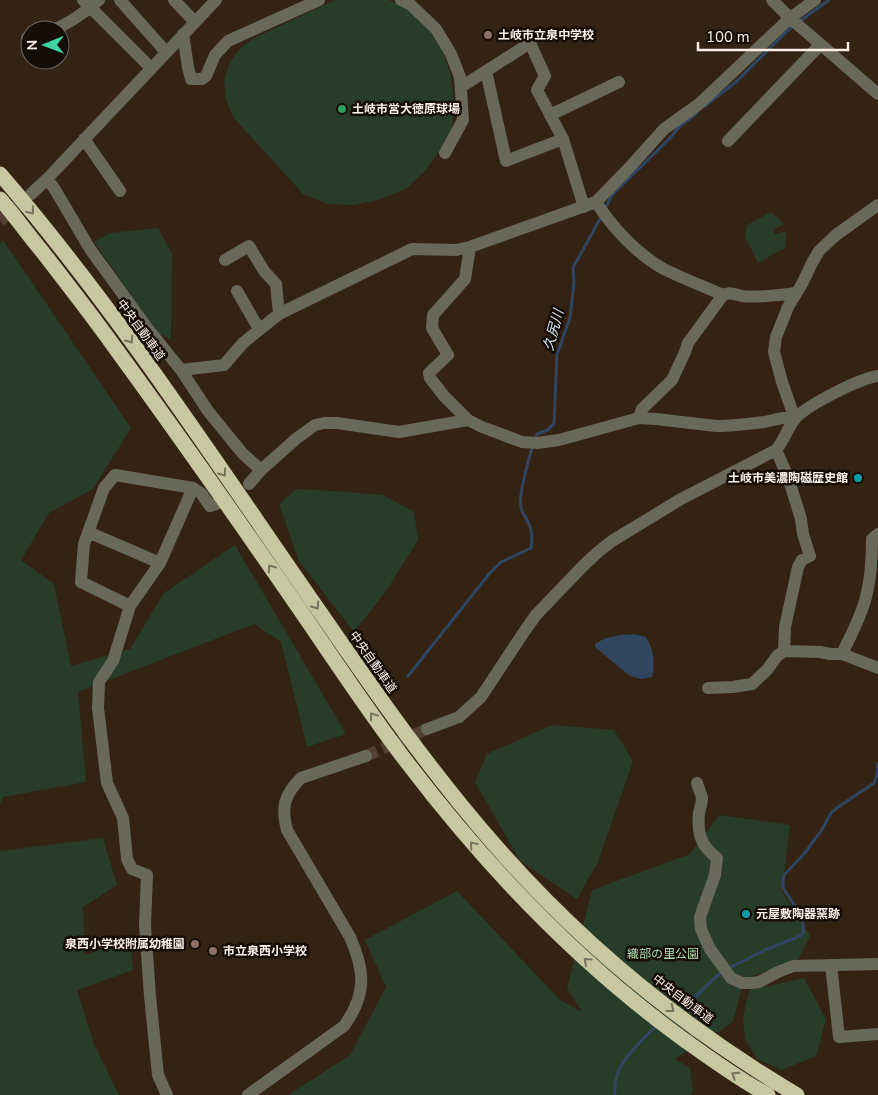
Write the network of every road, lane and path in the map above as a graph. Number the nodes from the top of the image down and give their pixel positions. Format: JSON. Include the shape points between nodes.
{"nodes":[{"id":1,"x":120,"y":0,"type":"edge"},
{"id":2,"x":174,"y":0,"type":"edge"},
{"id":3,"x":216,"y":0,"type":"edge"},
{"id":4,"x":319,"y":0,"type":"edge"},
{"id":5,"x":401,"y":0,"type":"edge"},
{"id":6,"x":772,"y":0,"type":"edge"},
{"id":7,"x":815,"y":0,"type":"edge"},
{"id":8,"x":91,"y":2,"type":"edge"},
{"id":9,"x":69,"y":20,"type":"edge"},
{"id":10,"x":195,"y":22,"type":"junction"},
{"id":11,"x":794,"y":22,"type":"junction"},
{"id":12,"x":184,"y":34,"type":"junction"},
{"id":13,"x":820,"y":45,"type":"junction"},
{"id":14,"x":166,"y":52,"type":"junction"},
{"id":15,"x":151,"y":68,"type":"junction"},
{"id":16,"x":486,"y":71,"type":"junction"},
{"id":17,"x":619,"y":82,"type":"dead end"},
{"id":18,"x":461,"y":87,"type":"junction"},
{"id":19,"x":878,"y":94,"type":"edge"},
{"id":20,"x":550,"y":115,"type":"junction"},
{"id":21,"x":84,"y":139,"type":"junction"},
{"id":22,"x":563,"y":139,"type":"junction"},
{"id":23,"x":728,"y":141,"type":"dead end"},
{"id":24,"x":445,"y":153,"type":"dead end"},
{"id":25,"x":0,"y":174,"type":"edge"},
{"id":26,"x":46,"y":179,"type":"junction"},
{"id":27,"x":120,"y":191,"type":"dead end"},
{"id":28,"x":31,"y":194,"type":"dead end"},
{"id":29,"x":0,"y":198,"type":"edge"},
{"id":30,"x":878,"y":205,"type":"edge"},
{"id":31,"x":597,"y":208,"type":"junction"},
{"id":32,"x":470,"y":247,"type":"junction"},
{"id":33,"x":226,"y":260,"type":"dead end"},
{"id":34,"x":237,"y":291,"type":"dead end"},
{"id":35,"x":796,"y":293,"type":"junction"},
{"id":36,"x":723,"y":295,"type":"junction"},
{"id":37,"x":279,"y":314,"type":"junction"},
{"id":38,"x":259,"y":329,"type":"junction"},
{"id":39,"x":181,"y":370,"type":"junction"},
{"id":40,"x":878,"y":376,"type":"edge"},
{"id":41,"x":639,"y":418,"type":"junction"},
{"id":42,"x":795,"y":419,"type":"junction"},
{"id":43,"x":468,"y":420,"type":"junction"},
{"id":44,"x":776,"y":450,"type":"junction"},
{"id":45,"x":261,"y":470,"type":"junction"},
{"id":46,"x":249,"y":484,"type":"dead end"},
{"id":47,"x":193,"y":488,"type":"junction"},
{"id":48,"x":219,"y":503,"type":"dead end"},
{"id":49,"x":88,"y":532,"type":"junction"},
{"id":50,"x":878,"y":534,"type":"edge"},
{"id":51,"x":160,"y":563,"type":"junction"},
{"id":52,"x":130,"y":606,"type":"junction"},
{"id":53,"x":784,"y":651,"type":"junction"},
{"id":54,"x":842,"y":654,"type":"junction"},
{"id":55,"x":878,"y":668,"type":"edge"},
{"id":56,"x":708,"y":688,"type":"dead end"},
{"id":57,"x":427,"y":729,"type":"tunnel mouth"},
{"id":58,"x":366,"y":756,"type":"tunnel mouth"},
{"id":59,"x":697,"y":783,"type":"dead end"},
{"id":60,"x":878,"y":964,"type":"edge"},
{"id":61,"x":831,"y":965,"type":"junction"},
{"id":62,"x":878,"y":1034,"type":"edge"},
{"id":63,"x":766,"y":1076,"type":"junction"},
{"id":64,"x":764,"y":1093,"type":"edge"},
{"id":65,"x":167,"y":1095,"type":"edge"},
{"id":66,"x":248,"y":1095,"type":"edge"},
{"id":67,"x":797,"y":1095,"type":"edge"},
{"id":68,"x":806,"y":1095,"type":"edge"}],
"edges":[{"from":1,"to":14,"type":"street"},
{"from":2,"to":10,"type":"street"},
{"from":3,"to":10,"type":"street"},
{"from":4,"to":12,"type":"street","via":[[228,41],[215,55],[202,79],[191,79]]},
{"from":5,"to":18,"type":"street","via":[[411,5],[436,29],[452,54]]},
{"from":6,"to":11,"type":"street"},
{"from":7,"to":11,"type":"street"},
{"from":8,"to":9,"type":"street"},
{"from":8,"to":15,"type":"street"},
{"from":10,"to":12,"type":"street"},
{"from":11,"to":13,"type":"street"},
{"from":11,"to":31,"type":"street","via":[[699,104],[664,129]]},
{"from":12,"to":14,"type":"street"},
{"from":13,"to":19,"type":"street"},
{"from":13,"to":23,"type":"street"},
{"from":14,"to":15,"type":"street"},
{"from":15,"to":21,"type":"street"},
{"from":16,"to":18,"type":"street"},
{"from":16,"to":20,"type":"street","via":[[530,43],[545,76],[537,90]]},
{"from":16,"to":22,"type":"street","via":[[506,161]]},
{"from":17,"to":20,"type":"street"},
{"from":18,"to":24,"type":"street","via":[[463,120]]},
{"from":20,"to":22,"type":"street"},
{"from":21,"to":26,"type":"street"},
{"from":21,"to":27,"type":"street"},
{"from":22,"to":31,"type":"street"},
{"from":25,"to":63,"type":"highway","name":"中央自動車道","one_way":true,"via":[[100,297],[417,750],[496,846],[563,917],[632,979],[716,1043]]},
{"from":26,"to":28,"type":"street"},
{"from":26,"to":39,"type":"street","via":[[90,249]]},
{"from":64,"to":29,"type":"highway","one_way":true,"via":[[703,1053],[624,993],[553,930],[445,812],[361,699],[86,307]]},
{"from":30,"to":35,"type":"street","via":[[819,251]]},
{"from":31,"to":32,"type":"street","via":[[532,224]]},
{"from":31,"to":36,"type":"street","via":[[634,247],[662,268]]},
{"from":32,"to":37,"type":"street","via":[[456,250],[412,249]]},
{"from":32,"to":43,"type":"street","via":[[465,278],[433,315],[432,328],[448,355],[429,373],[444,396]]},
{"from":33,"to":37,"type":"street","via":[[249,246],[276,284]]},
{"from":34,"to":38,"type":"street"},
{"from":35,"to":36,"type":"street","via":[[766,297]]},
{"from":35,"to":42,"type":"street","via":[[776,337],[774,352]]},
{"from":36,"to":41,"type":"street","via":[[688,342],[672,380],[642,408]]},
{"from":37,"to":38,"type":"street"},
{"from":38,"to":39,"type":"street","via":[[224,365]]},
{"from":39,"to":45,"type":"street","via":[[208,411],[243,454]]},
{"from":40,"to":42,"type":"street","via":[[837,392]]},
{"from":41,"to":42,"type":"street","via":[[716,426],[786,416]]},
{"from":41,"to":43,"type":"street","via":[[537,443],[522,442]]},
{"from":42,"to":44,"type":"street"},
{"from":43,"to":45,"type":"street","via":[[399,432],[324,422],[297,438]]},
{"from":44,"to":53,"type":"street","via":[[788,477],[810,556],[798,567],[785,627]]},
{"from":44,"to":57,"type":"street","via":[[681,499],[598,552],[536,615],[481,697],[459,717]]},
{"from":45,"to":46,"type":"street"},
{"from":47,"to":48,"type":"street","via":[[210,506]]},
{"from":47,"to":49,"type":"street","via":[[115,475],[104,488]]},
{"from":47,"to":51,"type":"street"},
{"from":49,"to":51,"type":"street"},
{"from":49,"to":52,"type":"street","via":[[81,582]]},
{"from":50,"to":54,"type":"street","via":[[872,539],[866,600]]},
{"from":51,"to":52,"type":"street"},
{"from":52,"to":65,"type":"street","via":[[113,660],[99,682],[98,708],[107,783],[123,818],[127,859],[132,869],[147,875],[145,925],[150,996],[158,1075]]},
{"from":53,"to":54,"type":"street"},
{"from":53,"to":56,"type":"street","via":[[752,684]]},
{"from":54,"to":55,"type":"street"},
{"from":58,"to":66,"type":"street","via":[[301,778],[283,807],[287,830],[356,951],[362,981],[360,997],[344,1026]]},
{"from":59,"to":61,"type":"street","via":[[702,796],[698,831],[709,852],[717,858],[715,875],[700,917],[701,929],[710,949],[731,978],[742,983],[759,982],[793,966]]},
{"from":60,"to":61,"type":"street"},
{"from":61,"to":62,"type":"street","via":[[839,1036]]},
{"from":63,"to":67,"type":"highway","name":"中央自動車道"},
{"from":63,"to":68,"type":"highway"}]}
